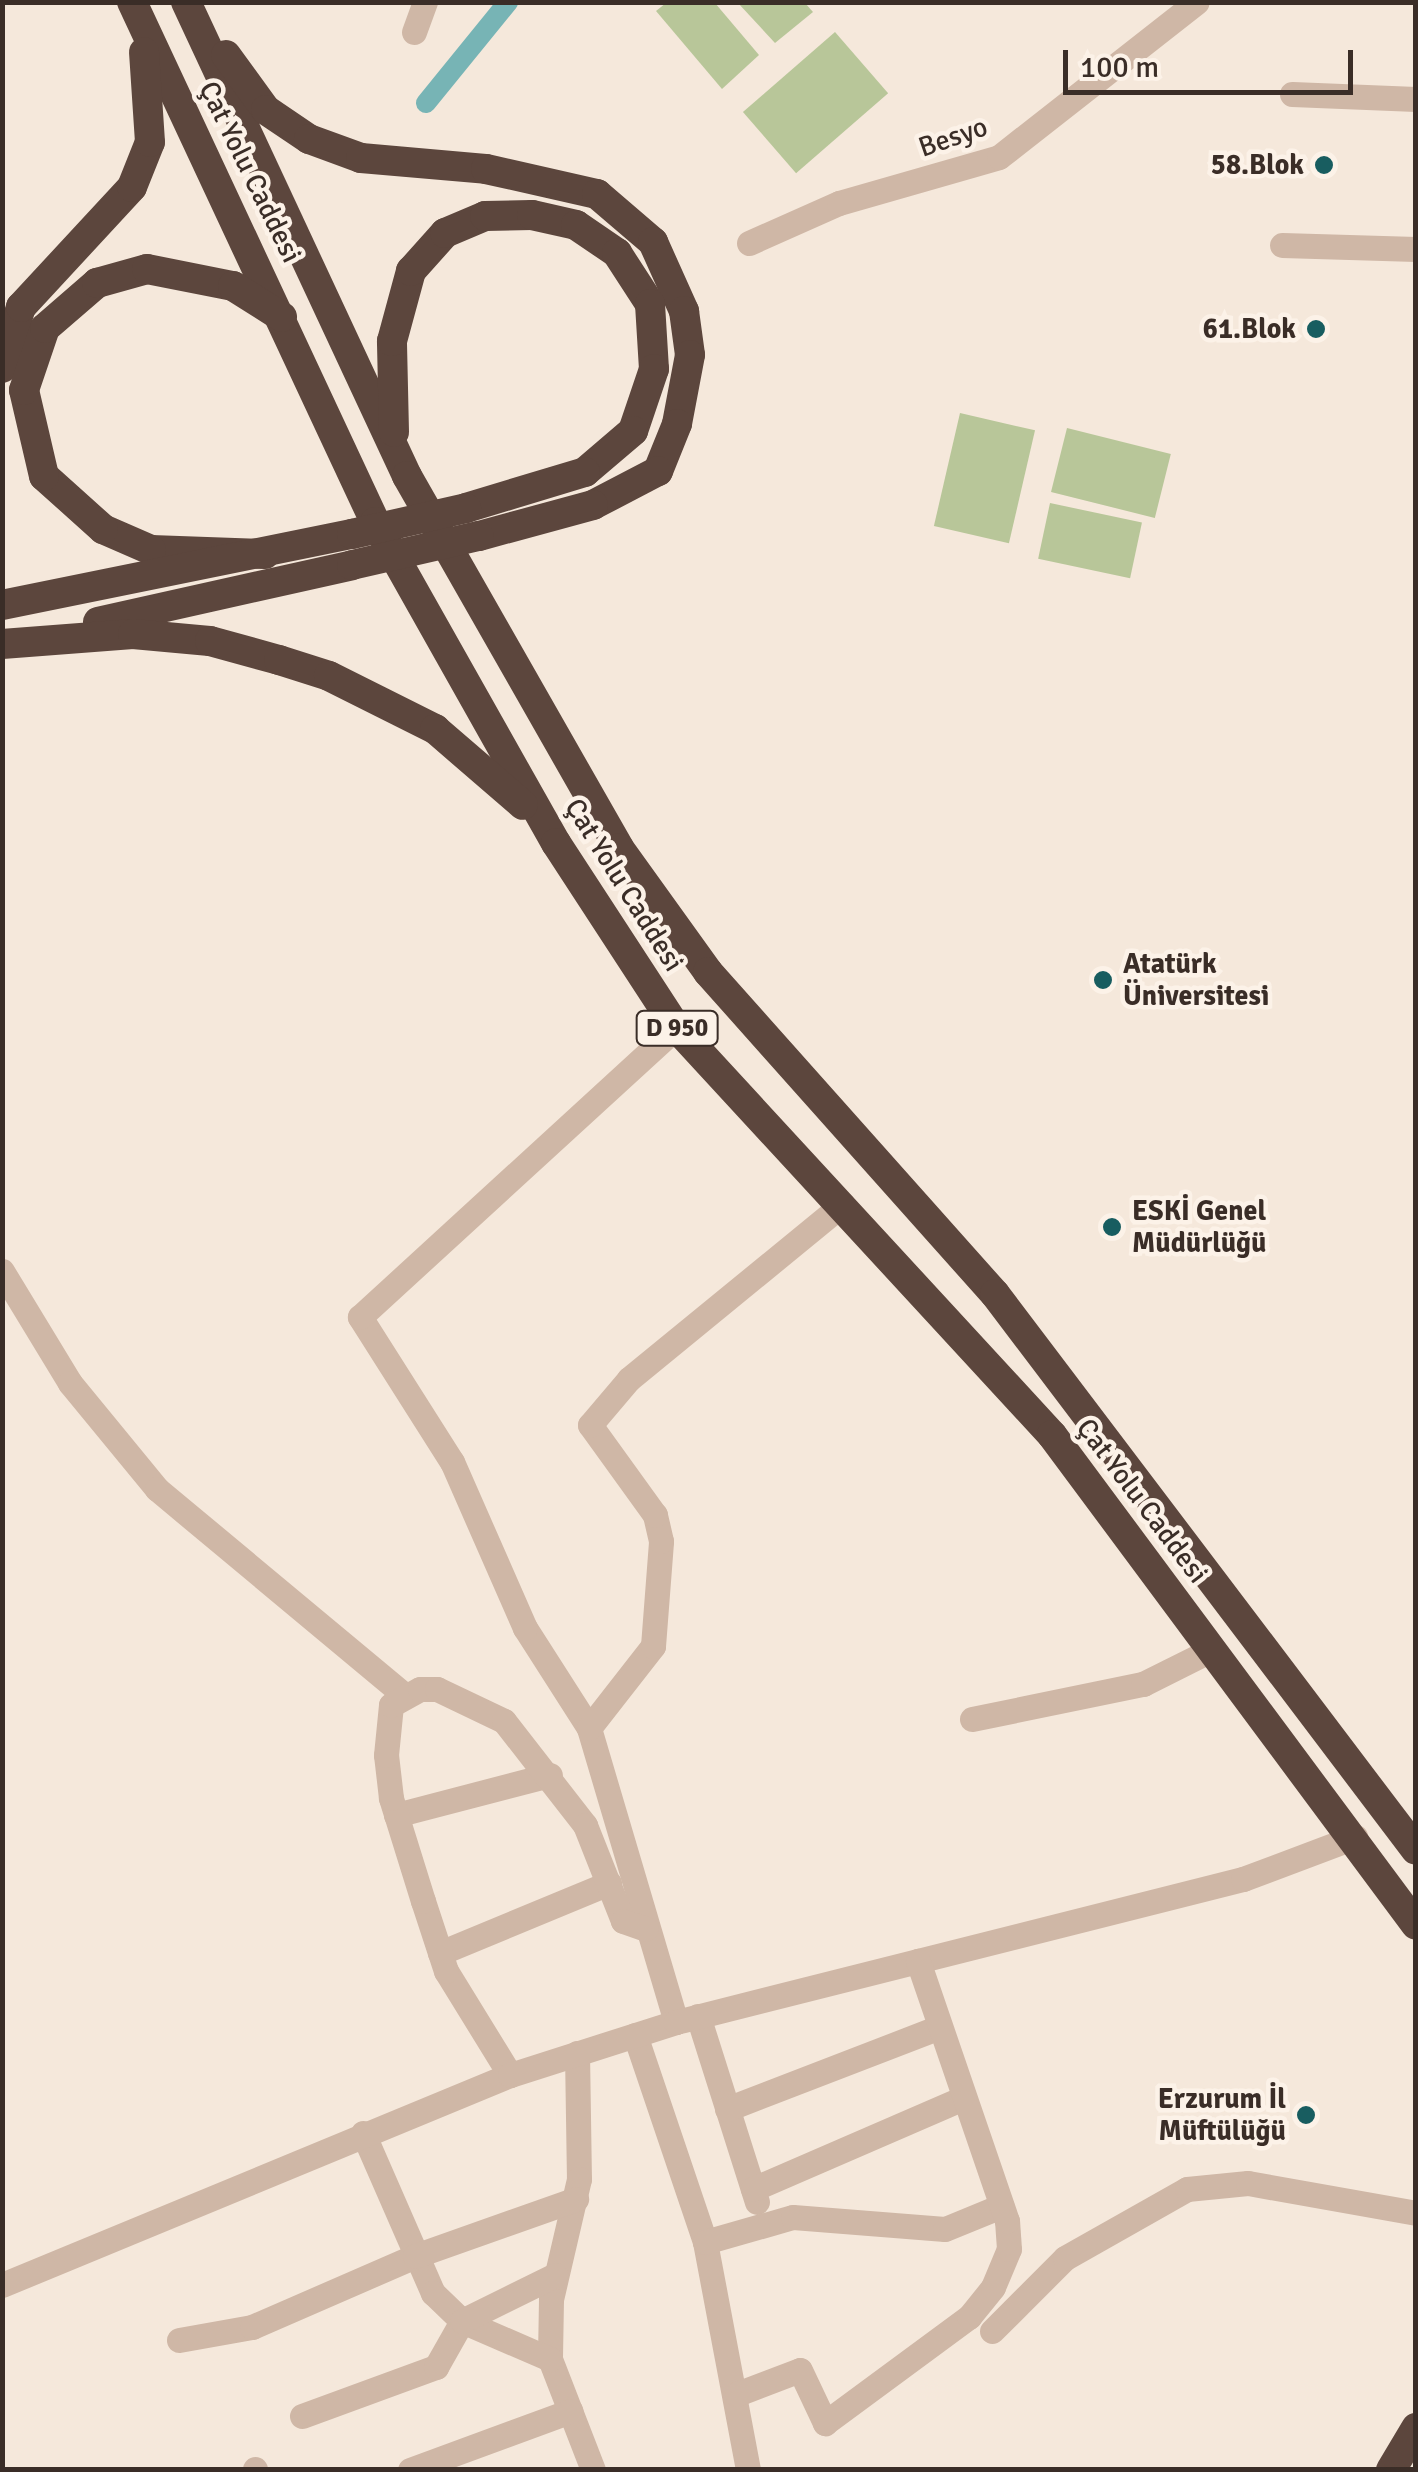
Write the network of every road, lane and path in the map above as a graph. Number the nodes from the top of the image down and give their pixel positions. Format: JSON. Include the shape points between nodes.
{"nodes":[{"id":1,"x":187,"y":2,"type":"edge"},
{"id":2,"x":425,"y":2,"type":"edge"},
{"id":3,"x":1197,"y":2,"type":"edge"},
{"id":4,"x":134,"y":6,"type":"edge"},
{"id":5,"x":414,"y":32,"type":"dead end"},
{"id":6,"x":1292,"y":94,"type":"dead end"},
{"id":7,"x":1416,"y":98,"type":"edge"},
{"id":8,"x":749,"y":243,"type":"dead end"},
{"id":9,"x":1282,"y":244,"type":"dead end"},
{"id":10,"x":1416,"y":249,"type":"edge"},
{"id":11,"x":284,"y":319,"type":"junction"},
{"id":12,"x":2,"y":368,"type":"edge"},
{"id":13,"x":394,"y":445,"type":"junction"},
{"id":14,"x":265,"y":554,"type":"junction"},
{"id":15,"x":2,"y":605,"type":"edge"},
{"id":16,"x":2,"y":644,"type":"edge"},
{"id":17,"x":556,"y":843,"type":"junction"},
{"id":18,"x":676,"y":1027,"type":"junction"},
{"id":19,"x":843,"y":1204,"type":"junction"},
{"id":20,"x":2,"y":1271,"type":"edge"},
{"id":21,"x":1213,"y":1649,"type":"junction"},
{"id":22,"x":404,"y":1695,"type":"junction"},
{"id":23,"x":972,"y":1720,"type":"dead end"},
{"id":24,"x":588,"y":1728,"type":"junction"},
{"id":25,"x":550,"y":1776,"type":"junction"},
{"id":26,"x":396,"y":1814,"type":"junction"},
{"id":27,"x":1355,"y":1837,"type":"junction"},
{"id":28,"x":1416,"y":1850,"type":"edge"},
{"id":29,"x":609,"y":1883,"type":"junction"},
{"id":30,"x":1416,"y":1925,"type":"edge"},
{"id":31,"x":646,"y":1929,"type":"junction"},
{"id":32,"x":440,"y":1952,"type":"junction"},
{"id":33,"x":918,"y":1960,"type":"junction"},
{"id":34,"x":687,"y":2019,"type":"junction"},
{"id":35,"x":938,"y":2028,"type":"junction"},
{"id":36,"x":635,"y":2035,"type":"junction"},
{"id":37,"x":577,"y":2053,"type":"junction"},
{"id":38,"x":510,"y":2074,"type":"junction"},
{"id":39,"x":963,"y":2098,"type":"junction"},
{"id":40,"x":728,"y":2109,"type":"junction"},
{"id":41,"x":363,"y":2133,"type":"junction"},
{"id":42,"x":753,"y":2188,"type":"junction"},
{"id":43,"x":576,"y":2199,"type":"junction"},
{"id":44,"x":1002,"y":2206,"type":"junction"},
{"id":45,"x":1416,"y":2213,"type":"edge"},
{"id":46,"x":763,"y":2220,"type":"junction"},
{"id":47,"x":705,"y":2242,"type":"junction"},
{"id":48,"x":415,"y":2256,"type":"junction"},
{"id":49,"x":555,"y":2275,"type":"junction"},
{"id":50,"x":2,"y":2285,"type":"edge"},
{"id":51,"x":462,"y":2321,"type":"junction"},
{"id":52,"x":992,"y":2331,"type":"dead end"},
{"id":53,"x":179,"y":2340,"type":"dead end"},
{"id":54,"x":550,"y":2359,"type":"junction"},
{"id":55,"x":737,"y":2394,"type":"junction"},
{"id":56,"x":570,"y":2411,"type":"junction"},
{"id":57,"x":302,"y":2416,"type":"dead end"},
{"id":58,"x":1416,"y":2428,"type":"edge"},
{"id":59,"x":410,"y":2470,"type":"edge"},
{"id":60,"x":594,"y":2470,"type":"edge"},
{"id":61,"x":748,"y":2470,"type":"edge"},
{"id":62,"x":1392,"y":2470,"type":"edge"}],
"edges":[{"from":1,"to":13,"type":"highway","name":"Çat Yolu Caddesi","number":"D 950"},
{"from":1,"to":16,"type":"highway","bridge":true,"via":[[266,110],[308,139],[361,158],[486,169],[597,194],[653,242],[684,312],[686,390],[658,470],[593,505]]},
{"from":2,"to":5,"type":"street"},
{"from":3,"to":8,"type":"street","name":"Besyo","via":[[1000,157],[839,203]]},
{"from":4,"to":11,"type":"highway","name":"Çat Yolu Caddesi","number":"D 950"},
{"from":4,"to":12,"type":"highway","via":[[151,89],[150,142],[110,217],[21,308]]},
{"from":6,"to":7,"type":"street"},
{"from":9,"to":10,"type":"street"},
{"from":11,"to":14,"type":"highway","via":[[232,286],[147,269],[97,283],[46,328],[24,390],[44,476],[103,529],[151,550]]},
{"from":11,"to":17,"type":"highway","name":"Çat Yolu Caddesi","number":"D 950","via":[[375,522]]},
{"from":13,"to":14,"type":"highway","bridge":true,"via":[[392,341],[410,271],[445,233],[484,216],[532,216],[576,224],[617,253],[650,304],[654,368],[632,431],[585,472],[466,508]]},
{"from":13,"to":28,"type":"highway","name":"Çat Yolu Caddesi","number":"D 950","via":[[619,848],[708,972],[995,1294]]},
{"from":14,"to":15,"type":"highway"},
{"from":16,"to":17,"type":"highway","via":[[133,634],[210,641],[328,676],[435,729],[507,787]]},
{"from":17,"to":18,"type":"highway","name":"Çat Yolu Caddesi","number":"D 950"},
{"from":18,"to":19,"type":"highway","name":"Çat Yolu Caddesi","number":"D 950"},
{"from":18,"to":24,"type":"street","via":[[360,1318],[452,1462],[525,1628]]},
{"from":19,"to":21,"type":"highway","name":"Çat Yolu Caddesi","number":"D 950","via":[[1052,1435]]},
{"from":19,"to":24,"type":"street","via":[[629,1379],[590,1425],[655,1515],[660,1541],[654,1646]]},
{"from":20,"to":22,"type":"street","via":[[70,1382],[157,1489]]},
{"from":21,"to":23,"type":"street","via":[[1143,1684]]},
{"from":21,"to":27,"type":"highway","name":"Çat Yolu Caddesi","number":"D 950"},
{"from":22,"to":25,"type":"street","via":[[437,1689],[476,1703],[504,1721]]},
{"from":22,"to":26,"type":"street","via":[[391,1704],[386,1720]]},
{"from":24,"to":31,"type":"street"},
{"from":25,"to":26,"type":"street"},
{"from":25,"to":29,"type":"street","via":[[586,1825]]},
{"from":26,"to":32,"type":"street"},
{"from":27,"to":30,"type":"highway","name":"Çat Yolu Caddesi","number":"D 950"},
{"from":27,"to":33,"type":"street","via":[[1242,1879]]},
{"from":29,"to":31,"type":"street","via":[[624,1921]]},
{"from":29,"to":32,"type":"street"},
{"from":31,"to":34,"type":"street"},
{"from":32,"to":38,"type":"street"},
{"from":33,"to":34,"type":"street"},
{"from":33,"to":35,"type":"street"},
{"from":34,"to":36,"type":"street"},
{"from":34,"to":40,"type":"street"},
{"from":35,"to":39,"type":"street"},
{"from":35,"to":40,"type":"street"},
{"from":36,"to":37,"type":"street"},
{"from":36,"to":47,"type":"street"},
{"from":37,"to":38,"type":"street"},
{"from":37,"to":43,"type":"street"},
{"from":38,"to":41,"type":"street"},
{"from":39,"to":42,"type":"street"},
{"from":39,"to":44,"type":"street"},
{"from":40,"to":42,"type":"street"},
{"from":41,"to":48,"type":"street"},
{"from":41,"to":50,"type":"street"},
{"from":42,"to":46,"type":"street"},
{"from":43,"to":48,"type":"street"},
{"from":43,"to":49,"type":"street"},
{"from":44,"to":46,"type":"street","via":[[945,2229]]},
{"from":44,"to":55,"type":"street","via":[[1009,2248],[981,2302],[825,2423],[800,2370]]},
{"from":45,"to":52,"type":"street","via":[[1248,2182],[1187,2189],[1065,2258]]},
{"from":46,"to":47,"type":"street"},
{"from":47,"to":55,"type":"street"},
{"from":48,"to":51,"type":"street","via":[[433,2293]]},
{"from":48,"to":53,"type":"street","via":[[252,2327]]},
{"from":49,"to":51,"type":"street"},
{"from":49,"to":54,"type":"street"},
{"from":51,"to":54,"type":"street"},
{"from":51,"to":57,"type":"street","via":[[436,2367]]},
{"from":54,"to":56,"type":"street"},
{"from":55,"to":61,"type":"street"},
{"from":56,"to":59,"type":"street"},
{"from":56,"to":60,"type":"street"},
{"from":58,"to":62,"type":"highway"}]}
